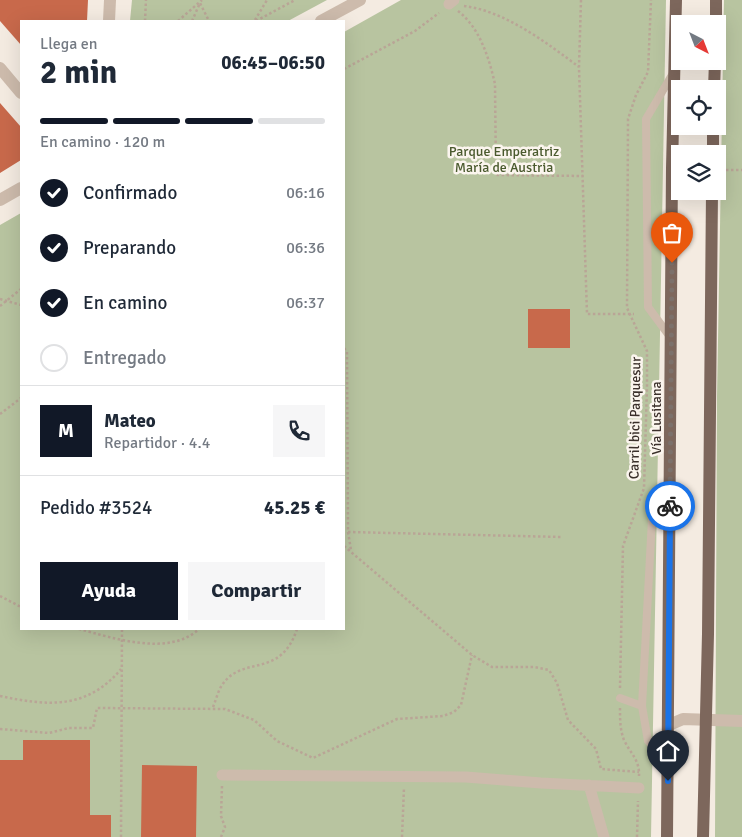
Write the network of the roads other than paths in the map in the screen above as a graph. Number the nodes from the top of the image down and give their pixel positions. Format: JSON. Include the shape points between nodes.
{"nodes":[{"id":1,"x":110,"y":0,"type":"edge"},
{"id":2,"x":360,"y":0,"type":"edge"},
{"id":3,"x":676,"y":0,"type":"edge"},
{"id":4,"x":716,"y":0,"type":"edge"},
{"id":5,"x":716,"y":15,"type":"edge"},
{"id":6,"x":109,"y":20,"type":"edge"},
{"id":7,"x":323,"y":20,"type":"edge"},
{"id":8,"x":0,"y":68,"type":"edge"},
{"id":9,"x":674,"y":71,"type":"junction"},
{"id":10,"x":20,"y":91,"type":"edge"},
{"id":11,"x":20,"y":189,"type":"edge"},
{"id":12,"x":0,"y":200,"type":"edge"},
{"id":13,"x":712,"y":200,"type":"edge"},
{"id":14,"x":671,"y":339,"type":"junction"},
{"id":15,"x":670,"y":498,"type":"junction"},
{"id":16,"x":620,"y":698,"type":"road end"},
{"id":17,"x":642,"y":706,"type":"junction"},
{"id":18,"x":705,"y":720,"type":"junction"},
{"id":19,"x":742,"y":721,"type":"edge"},
{"id":20,"x":669,"y":725,"type":"junction"},
{"id":21,"x":669,"y":762,"type":"junction"},
{"id":22,"x":222,"y":775,"type":"road end"},
{"id":23,"x":589,"y":786,"type":"junction"},
{"id":24,"x":639,"y":788,"type":"road end"},
{"id":25,"x":604,"y":837,"type":"edge"},
{"id":26,"x":668,"y":837,"type":"edge"},
{"id":27,"x":703,"y":837,"type":"edge"}],
"edges":[{"from":1,"to":6,"type":"street"},
{"from":2,"to":7,"type":"street"},
{"from":3,"to":9,"type":"main road","name":"Vía Lusitana"},
{"from":4,"to":5,"type":"main road"},
{"from":8,"to":10,"type":"street"},
{"from":9,"to":14,"type":"main road","name":"Vía Lusitana"},
{"from":9,"to":14,"type":"lane","via":[[646,119],[648,307]]},
{"from":11,"to":12,"type":"street"},
{"from":13,"to":18,"type":"main road"},
{"from":14,"to":15,"type":"main road","name":"Vía Lusitana"},
{"from":15,"to":17,"type":"lane","via":[[652,519]]},
{"from":15,"to":20,"type":"main road","name":"Vía Lusitana"},
{"from":16,"to":17,"type":"lane"},
{"from":17,"to":21,"type":"lane","via":[[648,741]]},
{"from":18,"to":19,"type":"street"},
{"from":18,"to":20,"type":"street","via":[[683,719]]},
{"from":18,"to":27,"type":"main road"},
{"from":20,"to":21,"type":"main road","name":"Vía Lusitana"},
{"from":21,"to":26,"type":"main road","name":"Vía Lusitana"},
{"from":22,"to":23,"type":"street","via":[[466,777]]},
{"from":23,"to":24,"type":"street"},
{"from":23,"to":25,"type":"street"}]}
